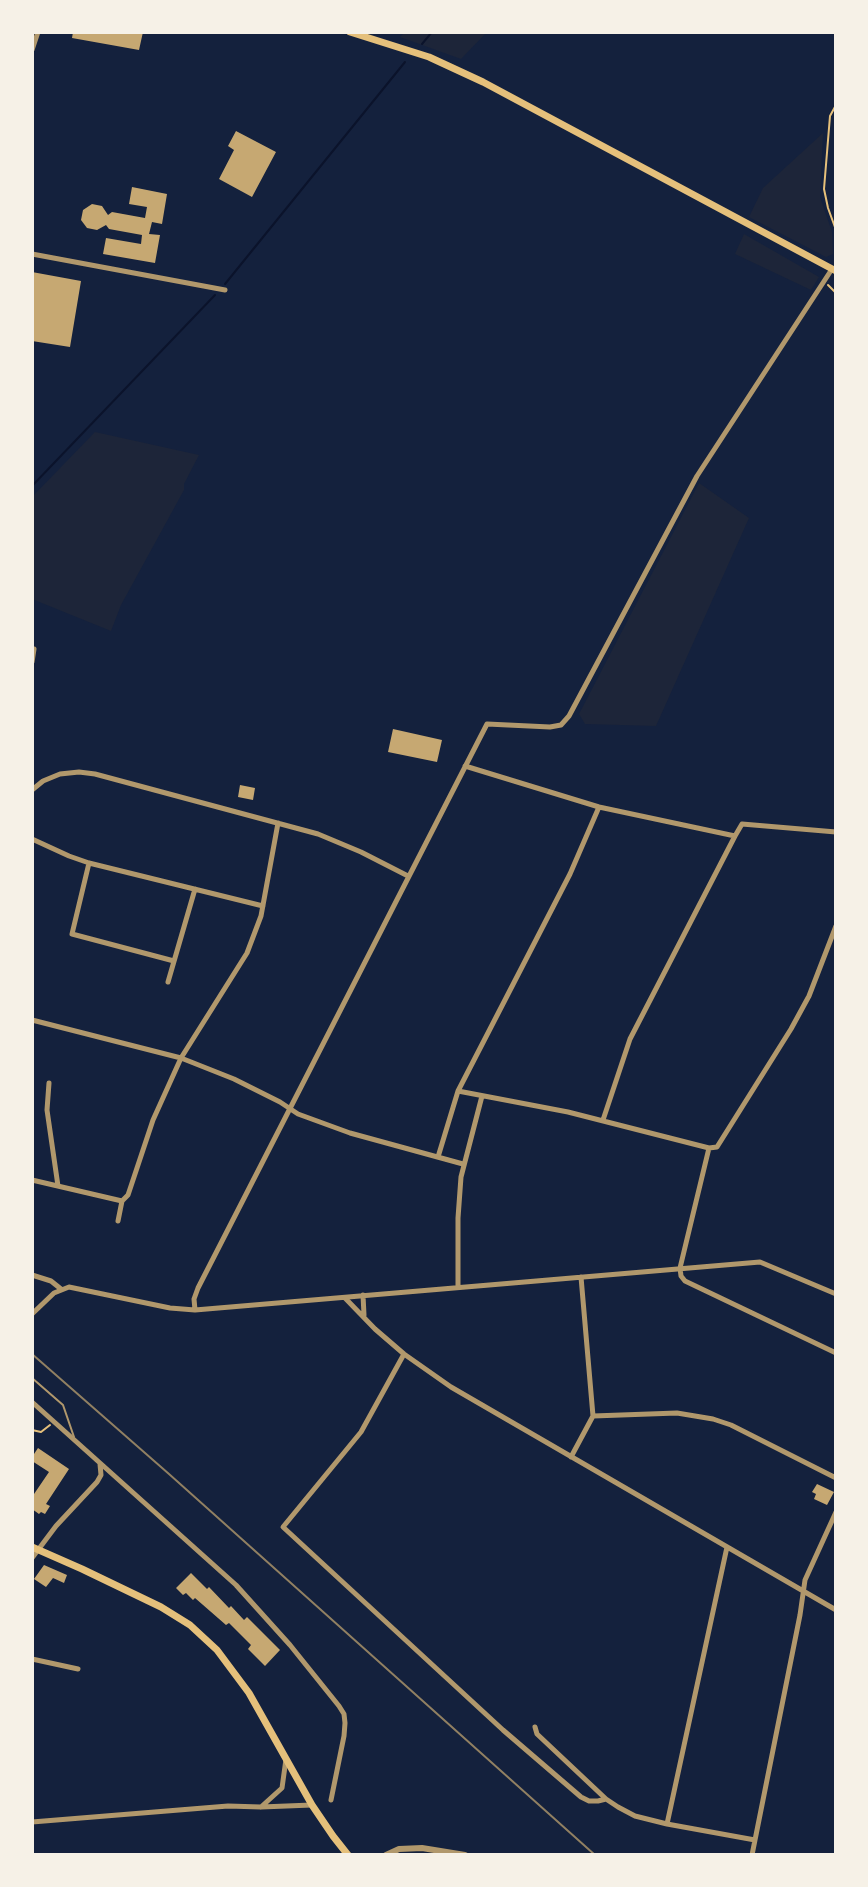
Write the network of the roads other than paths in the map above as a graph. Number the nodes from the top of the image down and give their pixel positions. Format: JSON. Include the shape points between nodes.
{"nodes":[{"id":1,"x":38,"y":32,"type":"edge"},
{"id":2,"x":350,"y":32,"type":"edge"},
{"id":3,"x":32,"y":50,"type":"edge"},
{"id":4,"x":32,"y":254,"type":"edge"},
{"id":5,"x":834,"y":270,"type":"edge"},
{"id":6,"x":225,"y":290,"type":"dead end"},
{"id":7,"x":34,"y":649,"type":"dead end"},
{"id":8,"x":32,"y":662,"type":"edge"},
{"id":9,"x":465,"y":766,"type":"junction"},
{"id":10,"x":32,"y":790,"type":"edge"},
{"id":11,"x":599,"y":807,"type":"junction"},
{"id":12,"x":278,"y":823,"type":"junction"},
{"id":13,"x":836,"y":832,"type":"edge"},
{"id":14,"x":735,"y":836,"type":"junction"},
{"id":15,"x":32,"y":839,"type":"edge"},
{"id":16,"x":89,"y":863,"type":"junction"},
{"id":17,"x":408,"y":876,"type":"junction"},
{"id":18,"x":195,"y":889,"type":"junction"},
{"id":19,"x":263,"y":906,"type":"junction"},
{"id":20,"x":836,"y":926,"type":"edge"},
{"id":21,"x":174,"y":961,"type":"junction"},
{"id":22,"x":168,"y":982,"type":"dead end"},
{"id":23,"x":32,"y":1020,"type":"edge"},
{"id":24,"x":181,"y":1058,"type":"junction"},
{"id":25,"x":49,"y":1083,"type":"dead end"},
{"id":26,"x":458,"y":1091,"type":"junction"},
{"id":27,"x":482,"y":1096,"type":"junction"},
{"id":28,"x":290,"y":1108,"type":"junction"},
{"id":29,"x":603,"y":1120,"type":"junction"},
{"id":30,"x":709,"y":1148,"type":"junction"},
{"id":31,"x":438,"y":1157,"type":"junction"},
{"id":32,"x":463,"y":1164,"type":"junction"},
{"id":33,"x":32,"y":1180,"type":"edge"},
{"id":34,"x":58,"y":1186,"type":"junction"},
{"id":35,"x":122,"y":1201,"type":"junction"},
{"id":36,"x":118,"y":1221,"type":"dead end"},
{"id":37,"x":680,"y":1268,"type":"junction"},
{"id":38,"x":32,"y":1275,"type":"edge"},
{"id":39,"x":581,"y":1277,"type":"junction"},
{"id":40,"x":458,"y":1287,"type":"junction"},
{"id":41,"x":61,"y":1289,"type":"junction"},
{"id":42,"x":836,"y":1294,"type":"edge"},
{"id":43,"x":363,"y":1295,"type":"junction"},
{"id":44,"x":345,"y":1297,"type":"junction"},
{"id":45,"x":195,"y":1310,"type":"junction"},
{"id":46,"x":32,"y":1314,"type":"edge"},
{"id":47,"x":364,"y":1316,"type":"junction"},
{"id":48,"x":836,"y":1353,"type":"edge"},
{"id":49,"x":404,"y":1354,"type":"junction"},
{"id":50,"x":32,"y":1378,"type":"edge"},
{"id":51,"x":32,"y":1402,"type":"edge"},
{"id":52,"x":593,"y":1416,"type":"junction"},
{"id":53,"x":75,"y":1440,"type":"junction"},
{"id":54,"x":571,"y":1457,"type":"junction"},
{"id":55,"x":99,"y":1462,"type":"junction"},
{"id":56,"x":836,"y":1478,"type":"edge"},
{"id":57,"x":836,"y":1512,"type":"edge"},
{"id":58,"x":727,"y":1547,"type":"junction"},
{"id":59,"x":35,"y":1549,"type":"edge"},
{"id":60,"x":32,"y":1558,"type":"edge"},
{"id":61,"x":803,"y":1591,"type":"junction"},
{"id":62,"x":836,"y":1610,"type":"edge"},
{"id":63,"x":32,"y":1659,"type":"edge"},
{"id":64,"x":78,"y":1669,"type":"dead end"},
{"id":65,"x":535,"y":1727,"type":"dead end"},
{"id":66,"x":286,"y":1758,"type":"junction"},
{"id":67,"x":606,"y":1799,"type":"junction"},
{"id":68,"x":331,"y":1800,"type":"dead end"},
{"id":69,"x":312,"y":1805,"type":"junction"},
{"id":70,"x":261,"y":1807,"type":"junction"},
{"id":71,"x":32,"y":1822,"type":"edge"},
{"id":72,"x":667,"y":1824,"type":"junction"},
{"id":73,"x":755,"y":1840,"type":"junction"},
{"id":74,"x":348,"y":1855,"type":"edge"},
{"id":75,"x":386,"y":1855,"type":"edge"},
{"id":76,"x":465,"y":1855,"type":"edge"},
{"id":77,"x":752,"y":1855,"type":"edge"}],
"edges":[{"from":1,"to":3,"type":"street"},
{"from":2,"to":5,"type":"main road","via":[[429,57],[483,82]]},
{"from":4,"to":6,"type":"street"},
{"from":5,"to":9,"type":"street","via":[[697,476],[569,716],[550,727],[487,724]]},
{"from":7,"to":8,"type":"street"},
{"from":9,"to":11,"type":"street"},
{"from":9,"to":17,"type":"street"},
{"from":10,"to":12,"type":"street","via":[[60,774],[95,774]]},
{"from":11,"to":14,"type":"street"},
{"from":11,"to":26,"type":"street"},
{"from":12,"to":17,"type":"street","via":[[318,834]]},
{"from":12,"to":19,"type":"street"},
{"from":13,"to":14,"type":"street","via":[[742,824]]},
{"from":14,"to":29,"type":"street","via":[[630,1039]]},
{"from":15,"to":16,"type":"street"},
{"from":16,"to":18,"type":"street"},
{"from":16,"to":21,"type":"street","via":[[72,934]]},
{"from":17,"to":28,"type":"street"},
{"from":18,"to":19,"type":"street"},
{"from":18,"to":21,"type":"street"},
{"from":19,"to":24,"type":"street","via":[[247,953]]},
{"from":20,"to":30,"type":"street","via":[[791,1029],[717,1147]]},
{"from":21,"to":22,"type":"street"},
{"from":23,"to":24,"type":"street"},
{"from":24,"to":28,"type":"street"},
{"from":24,"to":35,"type":"street"},
{"from":25,"to":34,"type":"street","via":[[47,1110]]},
{"from":26,"to":27,"type":"street"},
{"from":26,"to":31,"type":"street"},
{"from":27,"to":29,"type":"street"},
{"from":27,"to":32,"type":"street"},
{"from":28,"to":31,"type":"street","via":[[350,1133]]},
{"from":28,"to":45,"type":"street","via":[[198,1288]]},
{"from":29,"to":30,"type":"street"},
{"from":30,"to":37,"type":"street"},
{"from":31,"to":32,"type":"street"},
{"from":32,"to":40,"type":"street"},
{"from":33,"to":34,"type":"street"},
{"from":34,"to":35,"type":"street"},
{"from":35,"to":36,"type":"street"},
{"from":37,"to":39,"type":"street"},
{"from":37,"to":42,"type":"street","via":[[760,1262]]},
{"from":37,"to":48,"type":"street","via":[[685,1281]]},
{"from":38,"to":41,"type":"street"},
{"from":39,"to":40,"type":"street"},
{"from":39,"to":52,"type":"street"},
{"from":40,"to":43,"type":"street"},
{"from":41,"to":45,"type":"street"},
{"from":41,"to":46,"type":"street"},
{"from":43,"to":44,"type":"street"},
{"from":43,"to":47,"type":"street"},
{"from":44,"to":45,"type":"street"},
{"from":44,"to":47,"type":"street"},
{"from":47,"to":49,"type":"street"},
{"from":49,"to":54,"type":"street"},
{"from":49,"to":67,"type":"street","via":[[361,1432],[283,1527],[581,1797]]},
{"from":50,"to":53,"type":"lane","via":[[63,1405]]},
{"from":51,"to":53,"type":"street"},
{"from":52,"to":54,"type":"street"},
{"from":52,"to":56,"type":"street","via":[[677,1413],[713,1419]]},
{"from":53,"to":55,"type":"street"},
{"from":54,"to":58,"type":"street"},
{"from":55,"to":59,"type":"street","via":[[97,1482]]},
{"from":55,"to":68,"type":"street","via":[[244,1593],[339,1706],[344,1736]]},
{"from":57,"to":61,"type":"street"},
{"from":58,"to":61,"type":"street"},
{"from":58,"to":72,"type":"street"},
{"from":59,"to":60,"type":"street"},
{"from":59,"to":66,"type":"main road","via":[[190,1625],[239,1677]]},
{"from":61,"to":62,"type":"street"},
{"from":61,"to":73,"type":"street"},
{"from":63,"to":64,"type":"street"},
{"from":65,"to":67,"type":"street"},
{"from":66,"to":69,"type":"main road"},
{"from":66,"to":70,"type":"street","via":[[282,1788]]},
{"from":67,"to":72,"type":"street","via":[[635,1816]]},
{"from":69,"to":70,"type":"street"},
{"from":69,"to":74,"type":"main road"},
{"from":70,"to":71,"type":"street"},
{"from":72,"to":73,"type":"street"},
{"from":73,"to":77,"type":"street"},
{"from":75,"to":76,"type":"street","via":[[422,1848]]}]}
